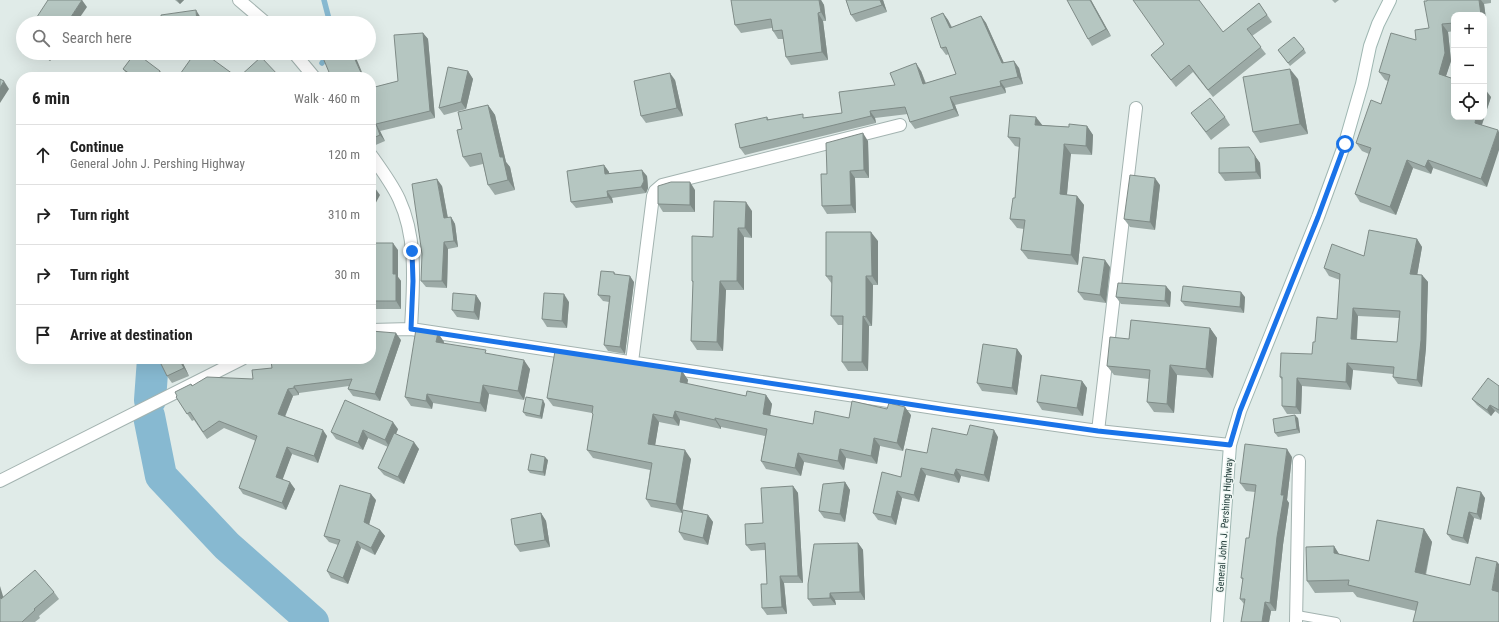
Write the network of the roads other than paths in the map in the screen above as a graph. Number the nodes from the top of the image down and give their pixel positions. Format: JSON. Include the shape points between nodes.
{"nodes":[{"id":1,"x":239,"y":0,"type":"edge"},
{"id":2,"x":1390,"y":0,"type":"edge"},
{"id":3,"x":258,"y":16,"type":"edge"},
{"id":4,"x":300,"y":60,"type":"edge"},
{"id":5,"x":310,"y":72,"type":"edge"},
{"id":6,"x":1136,"y":108,"type":"dead end"},
{"id":7,"x":900,"y":125,"type":"dead end"},
{"id":8,"x":376,"y":163,"type":"edge"},
{"id":9,"x":411,"y":329,"type":"junction"},
{"id":10,"x":376,"y":330,"type":"edge"},
{"id":11,"x":632,"y":362,"type":"junction"},
{"id":12,"x":232,"y":364,"type":"edge"},
{"id":13,"x":1098,"y":431,"type":"junction"},
{"id":14,"x":1230,"y":445,"type":"junction"},
{"id":15,"x":1299,"y":460,"type":"dead end"},
{"id":16,"x":0,"y":481,"type":"edge"},
{"id":17,"x":1297,"y":618,"type":"edge"},
{"id":18,"x":1217,"y":622,"type":"edge"},
{"id":19,"x":1336,"y":622,"type":"edge"}],
"edges":[{"from":1,"to":3,"type":"street"},
{"from":2,"to":14,"type":"street","name":"General John J. Pershing Highway","via":[[1370,46],[1345,144],[1240,411]]},
{"from":4,"to":5,"type":"street"},
{"from":6,"to":13,"type":"street"},
{"from":7,"to":11,"type":"street","via":[[658,187],[653,196]]},
{"from":8,"to":9,"type":"street","via":[[399,199],[407,223],[412,251]]},
{"from":9,"to":10,"type":"street"},
{"from":9,"to":11,"type":"street"},
{"from":11,"to":13,"type":"street"},
{"from":12,"to":16,"type":"street"},
{"from":13,"to":14,"type":"street"},
{"from":14,"to":18,"type":"street","name":"General John J. Pershing Highway"},
{"from":15,"to":17,"type":"street"},
{"from":17,"to":19,"type":"lane"}]}
